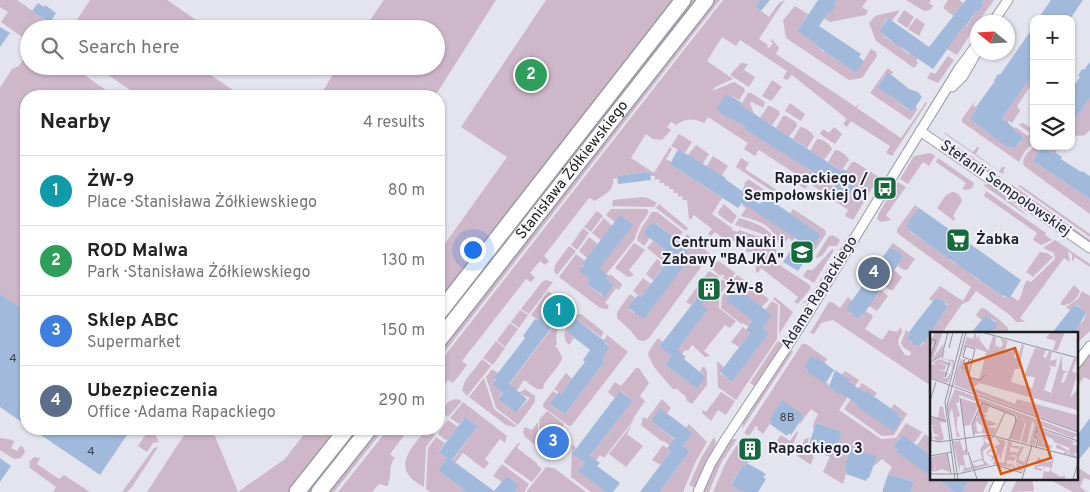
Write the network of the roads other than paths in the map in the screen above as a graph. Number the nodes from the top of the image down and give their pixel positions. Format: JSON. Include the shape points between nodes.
{"nodes":[{"id":1,"x":683,"y":0,"type":"edge"},
{"id":2,"x":706,"y":0,"type":"edge"},
{"id":3,"x":1008,"y":0,"type":"edge"},
{"id":4,"x":998,"y":15,"type":"edge"},
{"id":5,"x":970,"y":54,"type":"edge"},
{"id":6,"x":972,"y":60,"type":"edge"},
{"id":7,"x":945,"y":94,"type":"junction"},
{"id":8,"x":920,"y":131,"type":"junction"},
{"id":9,"x":1090,"y":248,"type":"edge"},
{"id":10,"x":445,"y":305,"type":"edge"},
{"id":11,"x":445,"y":332,"type":"edge"},
{"id":12,"x":1090,"y":346,"type":"edge"},
{"id":13,"x":1078,"y":361,"type":"edge"},
{"id":14,"x":342,"y":435,"type":"edge"},
{"id":15,"x":364,"y":435,"type":"edge"},
{"id":16,"x":1000,"y":480,"type":"edge"},
{"id":17,"x":297,"y":492,"type":"edge"},
{"id":18,"x":319,"y":492,"type":"edge"},
{"id":19,"x":698,"y":492,"type":"edge"},
{"id":20,"x":994,"y":492,"type":"edge"}],
"edges":[{"from":1,"to":10,"type":"main road","name":"Stanisława Żółkiewskiego"},
{"from":2,"to":11,"type":"main road","name":"Stanisława Żółkiewskiego"},
{"from":3,"to":4,"type":"street"},
{"from":5,"to":7,"type":"street","name":"Adama Rapackiego"},
{"from":6,"to":7,"type":"street","name":"Adama Rapackiego","via":[[962,77]]},
{"from":7,"to":8,"type":"street","name":"Adama Rapackiego"},
{"from":8,"to":9,"type":"street","name":"Stefanii Sempołowskiej"},
{"from":8,"to":19,"type":"street","name":"Adama Rapackiego","via":[[798,330],[725,440]]},
{"from":12,"to":13,"type":"street"},
{"from":14,"to":17,"type":"main road"},
{"from":15,"to":18,"type":"main road"},
{"from":16,"to":20,"type":"street"}]}
